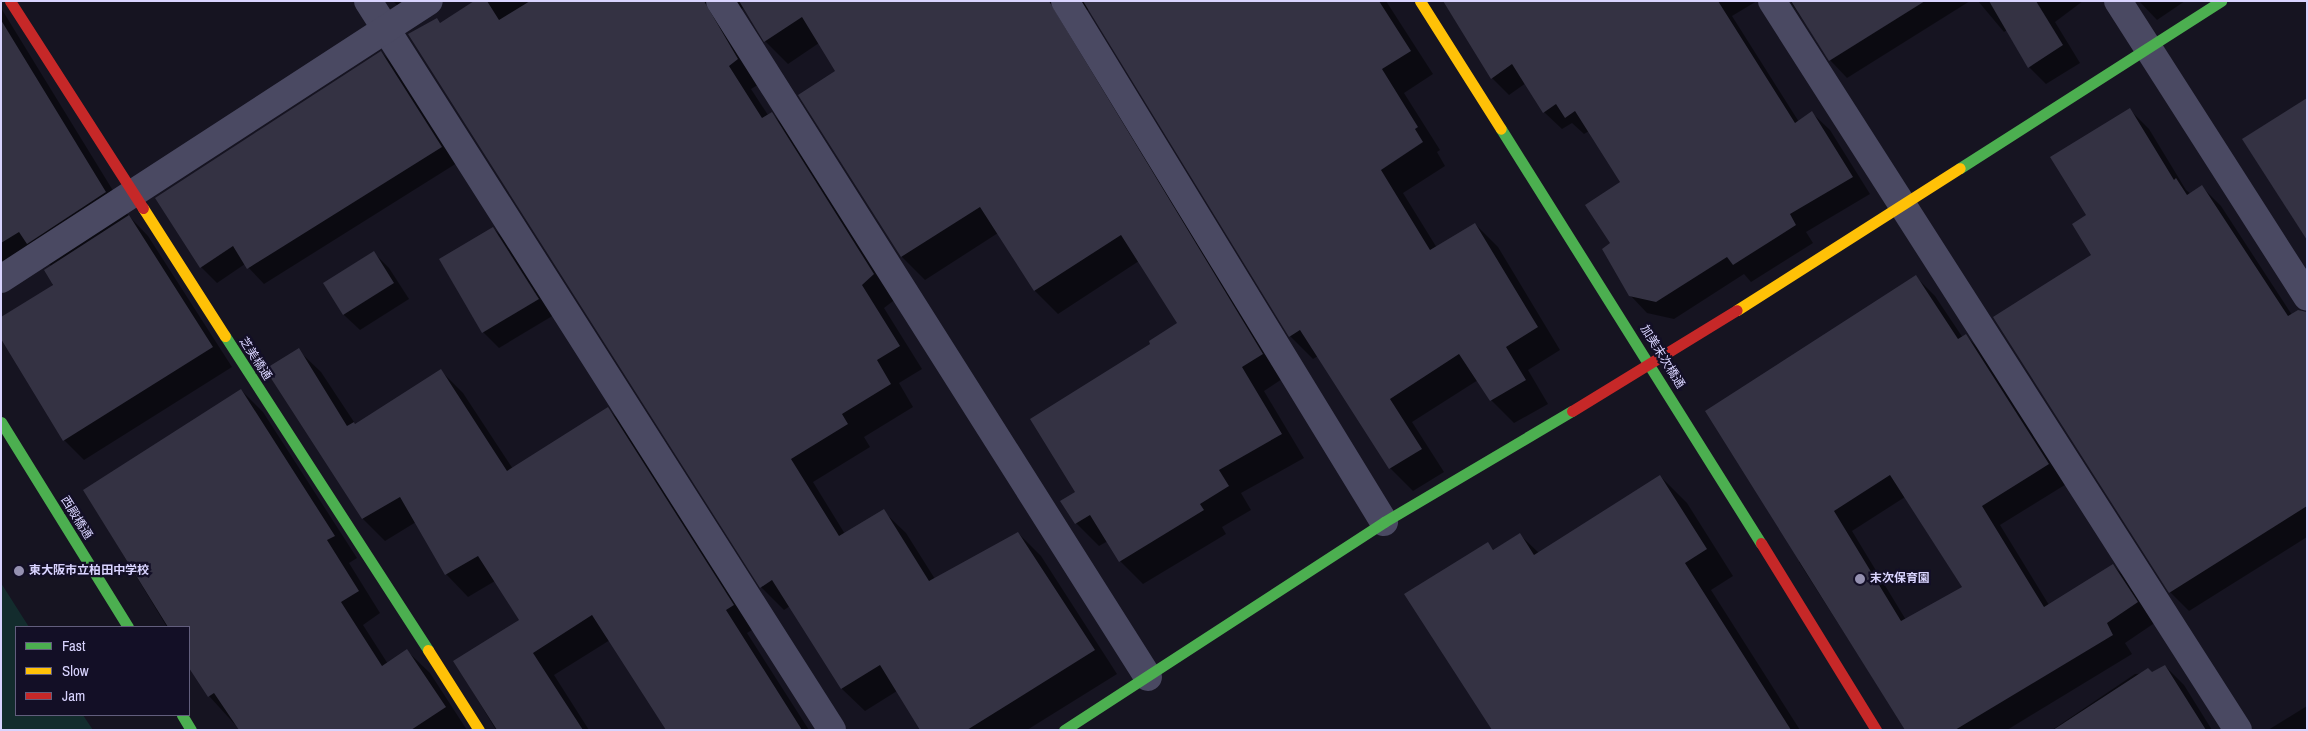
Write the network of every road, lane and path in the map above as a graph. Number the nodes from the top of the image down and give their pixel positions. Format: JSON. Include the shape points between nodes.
{"nodes":[{"id":1,"x":10,"y":1,"type":"edge"},
{"id":2,"x":368,"y":1,"type":"edge"},
{"id":3,"x":429,"y":1,"type":"edge"},
{"id":4,"x":720,"y":1,"type":"edge"},
{"id":5,"x":1065,"y":1,"type":"edge"},
{"id":6,"x":1420,"y":1,"type":"edge"},
{"id":7,"x":1772,"y":1,"type":"edge"},
{"id":8,"x":2118,"y":1,"type":"edge"},
{"id":9,"x":2221,"y":1,"type":"edge"},
{"id":10,"x":386,"y":29,"type":"junction"},
{"id":11,"x":2147,"y":48,"type":"junction"},
{"id":12,"x":132,"y":195,"type":"junction"},
{"id":13,"x":1903,"y":204,"type":"junction"},
{"id":14,"x":1,"y":279,"type":"edge"},
{"id":15,"x":2307,"y":297,"type":"edge"},
{"id":16,"x":1651,"y":365,"type":"junction"},
{"id":17,"x":1,"y":422,"type":"edge"},
{"id":18,"x":1384,"y":522,"type":"junction"},
{"id":19,"x":127,"y":626,"type":"edge"},
{"id":20,"x":1148,"y":676,"type":"junction"},
{"id":21,"x":183,"y":716,"type":"edge"},
{"id":22,"x":191,"y":730,"type":"edge"},
{"id":23,"x":479,"y":730,"type":"edge"},
{"id":24,"x":832,"y":730,"type":"edge"},
{"id":25,"x":1064,"y":730,"type":"edge"},
{"id":26,"x":1876,"y":730,"type":"edge"},
{"id":27,"x":2238,"y":730,"type":"edge"}],
"edges":[{"from":1,"to":12,"type":"street","name":"芝美橋通"},
{"from":2,"to":10,"type":"street"},
{"from":3,"to":10,"type":"street"},
{"from":4,"to":20,"type":"street"},
{"from":5,"to":18,"type":"street"},
{"from":6,"to":16,"type":"street","name":"加美末次橋通"},
{"from":7,"to":13,"type":"street"},
{"from":8,"to":11,"type":"street"},
{"from":9,"to":11,"type":"street"},
{"from":10,"to":12,"type":"street"},
{"from":10,"to":24,"type":"street"},
{"from":11,"to":13,"type":"street"},
{"from":11,"to":15,"type":"street"},
{"from":12,"to":14,"type":"street"},
{"from":12,"to":23,"type":"street","name":"芝美橋通"},
{"from":13,"to":16,"type":"street"},
{"from":13,"to":27,"type":"street"},
{"from":16,"to":18,"type":"street"},
{"from":16,"to":26,"type":"street","name":"加美末次橋通"},
{"from":17,"to":19,"type":"street","name":"西殿橋通"},
{"from":18,"to":20,"type":"street"},
{"from":20,"to":25,"type":"street"},
{"from":21,"to":22,"type":"street"}]}
